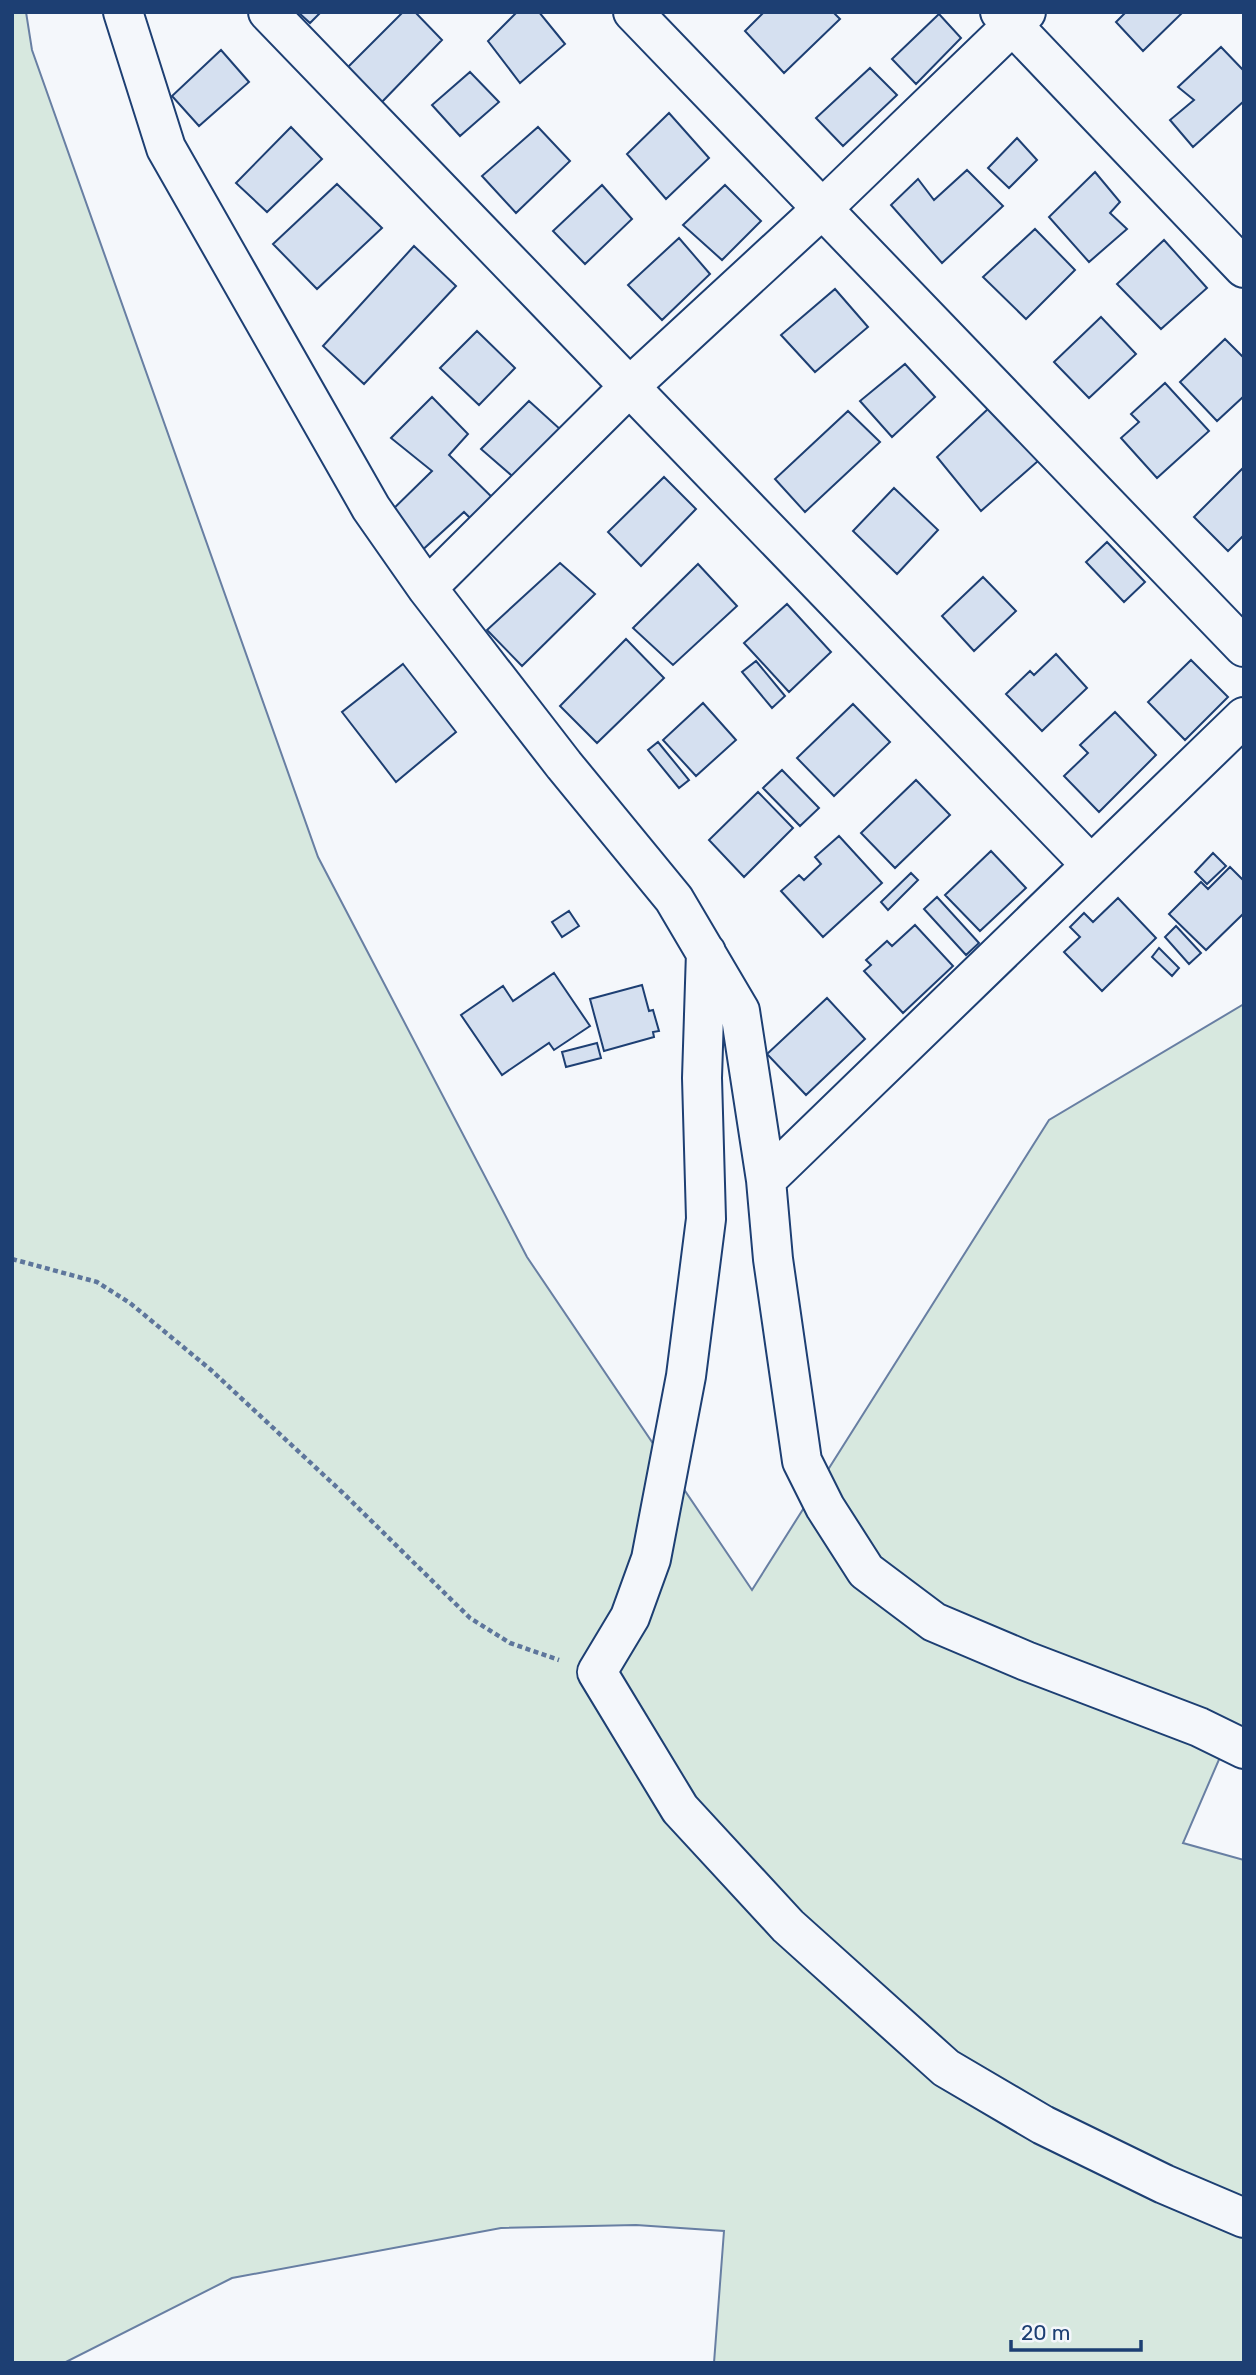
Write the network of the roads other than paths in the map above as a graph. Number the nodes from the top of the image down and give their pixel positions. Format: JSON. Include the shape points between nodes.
{"nodes":[{"id":1,"x":123,"y":12,"type":"edge"},
{"id":2,"x":268,"y":12,"type":"edge"},
{"id":3,"x":633,"y":12,"type":"edge"},
{"id":4,"x":1013,"y":17,"type":"edge"},
{"id":5,"x":823,"y":208,"type":"junction"},
{"id":6,"x":1244,"y":268,"type":"edge"},
{"id":7,"x":629,"y":387,"type":"junction"},
{"id":8,"x":428,"y":587,"type":"junction"},
{"id":9,"x":1244,"y":647,"type":"edge"},
{"id":10,"x":1244,"y":717,"type":"edge"},
{"id":11,"x":1091,"y":865,"type":"junction"},
{"id":12,"x":706,"y":952,"type":"junction"},
{"id":13,"x":766,"y":1180,"type":"junction"},
{"id":14,"x":1244,"y":1749,"type":"edge"},
{"id":15,"x":1244,"y":2218,"type":"edge"}],
"edges":[{"from":1,"to":8,"type":"street","via":[[166,148],[371,508]]},
{"from":2,"to":7,"type":"street"},
{"from":3,"to":5,"type":"street"},
{"from":4,"to":5,"type":"street"},
{"from":4,"to":6,"type":"street"},
{"from":5,"to":7,"type":"street"},
{"from":5,"to":9,"type":"street"},
{"from":7,"to":8,"type":"street"},
{"from":7,"to":11,"type":"street"},
{"from":8,"to":12,"type":"street","via":[[674,899]]},
{"from":10,"to":11,"type":"street"},
{"from":11,"to":13,"type":"street"},
{"from":12,"to":13,"type":"street","via":[[740,1011]]},
{"from":12,"to":15,"type":"street","via":[[702,1077],[706,1219],[686,1376],[651,1559],[630,1617],[597,1672],[680,1809],[788,1926],[946,2068],[1042,2124],[1164,2185]]},
{"from":13,"to":14,"type":"street","via":[[802,1461],[866,1571],[934,1622]]}]}
